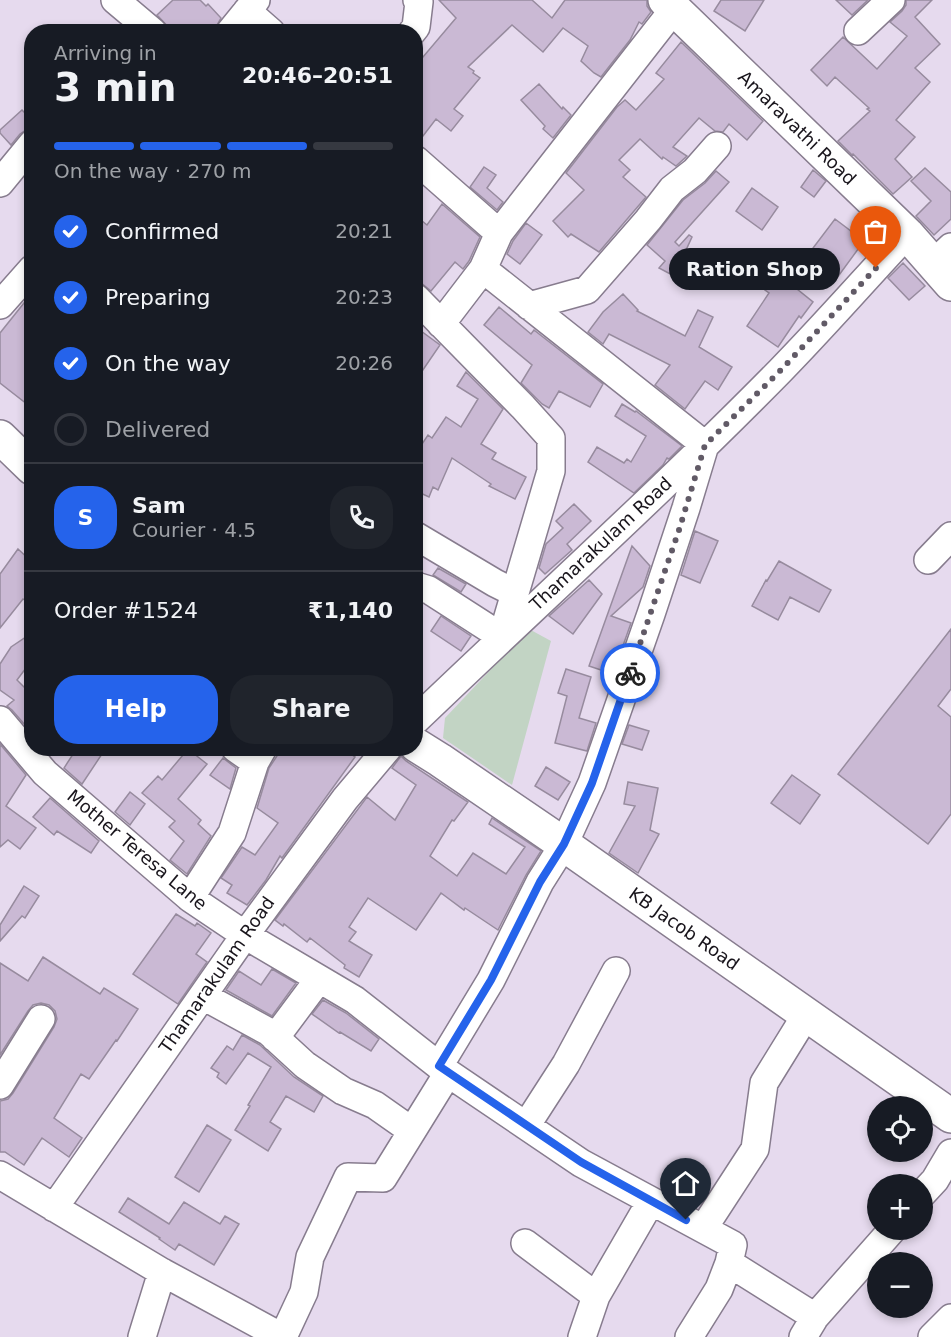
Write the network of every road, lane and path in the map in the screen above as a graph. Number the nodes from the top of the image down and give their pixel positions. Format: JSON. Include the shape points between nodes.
{"nodes":[{"id":1,"x":115,"y":0,"type":"edge"},
{"id":2,"x":417,"y":0,"type":"edge"},
{"id":3,"x":891,"y":0,"type":"edge"},
{"id":4,"x":669,"y":4,"type":"edge"},
{"id":5,"x":252,"y":5,"type":"edge"},
{"id":6,"x":144,"y":24,"type":"edge"},
{"id":7,"x":237,"y":24,"type":"edge"},
{"id":8,"x":265,"y":24,"type":"edge"},
{"id":9,"x":416,"y":24,"type":"edge"},
{"id":10,"x":858,"y":31,"type":"dead end"},
{"id":11,"x":717,"y":146,"type":"dead end"},
{"id":12,"x":24,"y":154,"type":"edge"},
{"id":13,"x":423,"y":166,"type":"edge"},
{"id":14,"x":0,"y":183,"type":"edge"},
{"id":15,"x":499,"y":233,"type":"junction"},
{"id":16,"x":907,"y":234,"type":"junction"},
{"id":17,"x":945,"y":265,"type":"edge"},
{"id":18,"x":483,"y":269,"type":"junction"},
{"id":19,"x":24,"y":278,"type":"edge"},
{"id":20,"x":0,"y":305,"type":"edge"},
{"id":21,"x":423,"y":305,"type":"edge"},
{"id":22,"x":529,"y":306,"type":"junction"},
{"id":23,"x":441,"y":324,"type":"junction"},
{"id":24,"x":0,"y":437,"type":"edge"},
{"id":25,"x":705,"y":445,"type":"junction"},
{"id":26,"x":24,"y":460,"type":"edge"},
{"id":27,"x":951,"y":536,"type":"edge"},
{"id":28,"x":423,"y":540,"type":"edge"},
{"id":29,"x":928,"y":560,"type":"dead end"},
{"id":30,"x":423,"y":588,"type":"edge"},
{"id":31,"x":515,"y":593,"type":"junction"},
{"id":32,"x":502,"y":637,"type":"junction"},
{"id":33,"x":423,"y":713,"type":"edge"},
{"id":34,"x":0,"y":720,"type":"edge"},
{"id":35,"x":24,"y":748,"type":"edge"},
{"id":36,"x":423,"y":749,"type":"edge"},
{"id":37,"x":31,"y":756,"type":"edge"},
{"id":38,"x":250,"y":756,"type":"edge"},
{"id":39,"x":381,"y":756,"type":"edge"},
{"id":40,"x":564,"y":844,"type":"junction"},
{"id":41,"x":189,"y":898,"type":"junction"},
{"id":42,"x":245,"y":935,"type":"junction"},
{"id":43,"x":616,"y":971,"type":"dead end"},
{"id":44,"x":319,"y":979,"type":"junction"},
{"id":45,"x":203,"y":996,"type":"junction"},
{"id":46,"x":806,"y":1015,"type":"junction"},
{"id":47,"x":41,"y":1018,"type":"dead end"},
{"id":48,"x":275,"y":1038,"type":"junction"},
{"id":49,"x":444,"y":1069,"type":"junction"},
{"id":50,"x":0,"y":1085,"type":"edge"},
{"id":51,"x":951,"y":1116,"type":"edge"},
{"id":52,"x":526,"y":1126,"type":"junction"},
{"id":53,"x":412,"y":1131,"type":"junction"},
{"id":54,"x":951,"y":1153,"type":"edge"},
{"id":55,"x":0,"y":1174,"type":"edge"},
{"id":56,"x":933,"y":1181,"type":"edge"},
{"id":57,"x":651,"y":1201,"type":"junction"},
{"id":58,"x":54,"y":1208,"type":"junction"},
{"id":59,"x":703,"y":1229,"type":"junction"},
{"id":60,"x":883,"y":1240,"type":"edge"},
{"id":61,"x":525,"y":1243,"type":"dead end"},
{"id":62,"x":729,"y":1263,"type":"junction"},
{"id":63,"x":162,"y":1272,"type":"junction"},
{"id":64,"x":596,"y":1296,"type":"junction"},
{"id":65,"x":951,"y":1318,"type":"edge"},
{"id":66,"x":809,"y":1327,"type":"edge"},
{"id":67,"x":142,"y":1337,"type":"edge"},
{"id":68,"x":283,"y":1337,"type":"edge"},
{"id":69,"x":582,"y":1337,"type":"edge"},
{"id":70,"x":689,"y":1337,"type":"edge"},
{"id":71,"x":932,"y":1337,"type":"edge"}],
"edges":[{"from":1,"to":6,"type":"street"},
{"from":2,"to":9,"type":"street"},
{"from":3,"to":10,"type":"street"},
{"from":4,"to":15,"type":"street"},
{"from":4,"to":16,"type":"main road","name":"Amaravathi Road"},
{"from":5,"to":7,"type":"street"},
{"from":5,"to":8,"type":"street"},
{"from":11,"to":22,"type":"street","via":[[672,189],[587,290]]},
{"from":12,"to":14,"type":"street"},
{"from":13,"to":15,"type":"street"},
{"from":15,"to":18,"type":"street"},
{"from":16,"to":17,"type":"main road","name":"Amaravathi Road"},
{"from":16,"to":25,"type":"street","name":"Thamarakulam Road","via":[[782,369]]},
{"from":18,"to":22,"type":"street"},
{"from":18,"to":23,"type":"street"},
{"from":19,"to":20,"type":"street"},
{"from":21,"to":23,"type":"street"},
{"from":22,"to":25,"type":"street"},
{"from":23,"to":31,"type":"street","via":[[551,438],[551,471]]},
{"from":24,"to":26,"type":"main road"},
{"from":25,"to":32,"type":"street","name":"Thamarakulam Road"},
{"from":25,"to":40,"type":"street","via":[[592,783]]},
{"from":27,"to":29,"type":"street"},
{"from":28,"to":31,"type":"street"},
{"from":30,"to":32,"type":"street"},
{"from":31,"to":32,"type":"street"},
{"from":32,"to":33,"type":"street","name":"Thamarakulam Road"},
{"from":34,"to":35,"type":"street","name":"Mother Teresa Lane"},
{"from":36,"to":40,"type":"main road","name":"KB Jacob Road"},
{"from":37,"to":41,"type":"street","name":"Mother Teresa Lane","via":[[45,773]]},
{"from":38,"to":41,"type":"street","via":[[232,833]]},
{"from":39,"to":42,"type":"street","name":"Thamarakulam Road"},
{"from":40,"to":46,"type":"main road","name":"KB Jacob Road"},
{"from":40,"to":49,"type":"street","via":[[540,882]]},
{"from":41,"to":42,"type":"street","name":"Mother Teresa Lane"},
{"from":42,"to":44,"type":"street","name":"Mother Teresa Lane"},
{"from":42,"to":45,"type":"street","name":"Thamarakulam Road"},
{"from":43,"to":52,"type":"street","via":[[566,1064]]},
{"from":44,"to":48,"type":"street"},
{"from":44,"to":49,"type":"street","name":"Mother Teresa Lane","via":[[355,1000]]},
{"from":45,"to":48,"type":"street"},
{"from":45,"to":58,"type":"street","name":"Thamarakulam Road"},
{"from":46,"to":51,"type":"main road","name":"KB Jacob Road"},
{"from":46,"to":59,"type":"street","via":[[764,1083],[755,1149]]},
{"from":47,"to":50,"type":"street"},
{"from":48,"to":53,"type":"street","via":[[343,1091],[375,1105]]},
{"from":49,"to":52,"type":"street","name":"Mother Teresa Lane"},
{"from":49,"to":53,"type":"street"},
{"from":52,"to":57,"type":"street","name":"Mother Teresa Lane"},
{"from":53,"to":68,"type":"street","via":[[383,1178],[348,1178],[310,1257],[304,1292]]},
{"from":54,"to":56,"type":"street"},
{"from":55,"to":58,"type":"street"},
{"from":57,"to":59,"type":"street","name":"Mother Teresa Lane"},
{"from":57,"to":64,"type":"street"},
{"from":58,"to":63,"type":"street"},
{"from":59,"to":62,"type":"street","name":"Mother Teresa Lane","via":[[733,1245]]},
{"from":60,"to":66,"type":"street"},
{"from":61,"to":64,"type":"street"},
{"from":62,"to":66,"type":"street"},
{"from":62,"to":70,"type":"street","via":[[719,1289]]},
{"from":63,"to":67,"type":"street"},
{"from":63,"to":68,"type":"street"},
{"from":64,"to":69,"type":"street"},
{"from":65,"to":71,"type":"street"}]}
